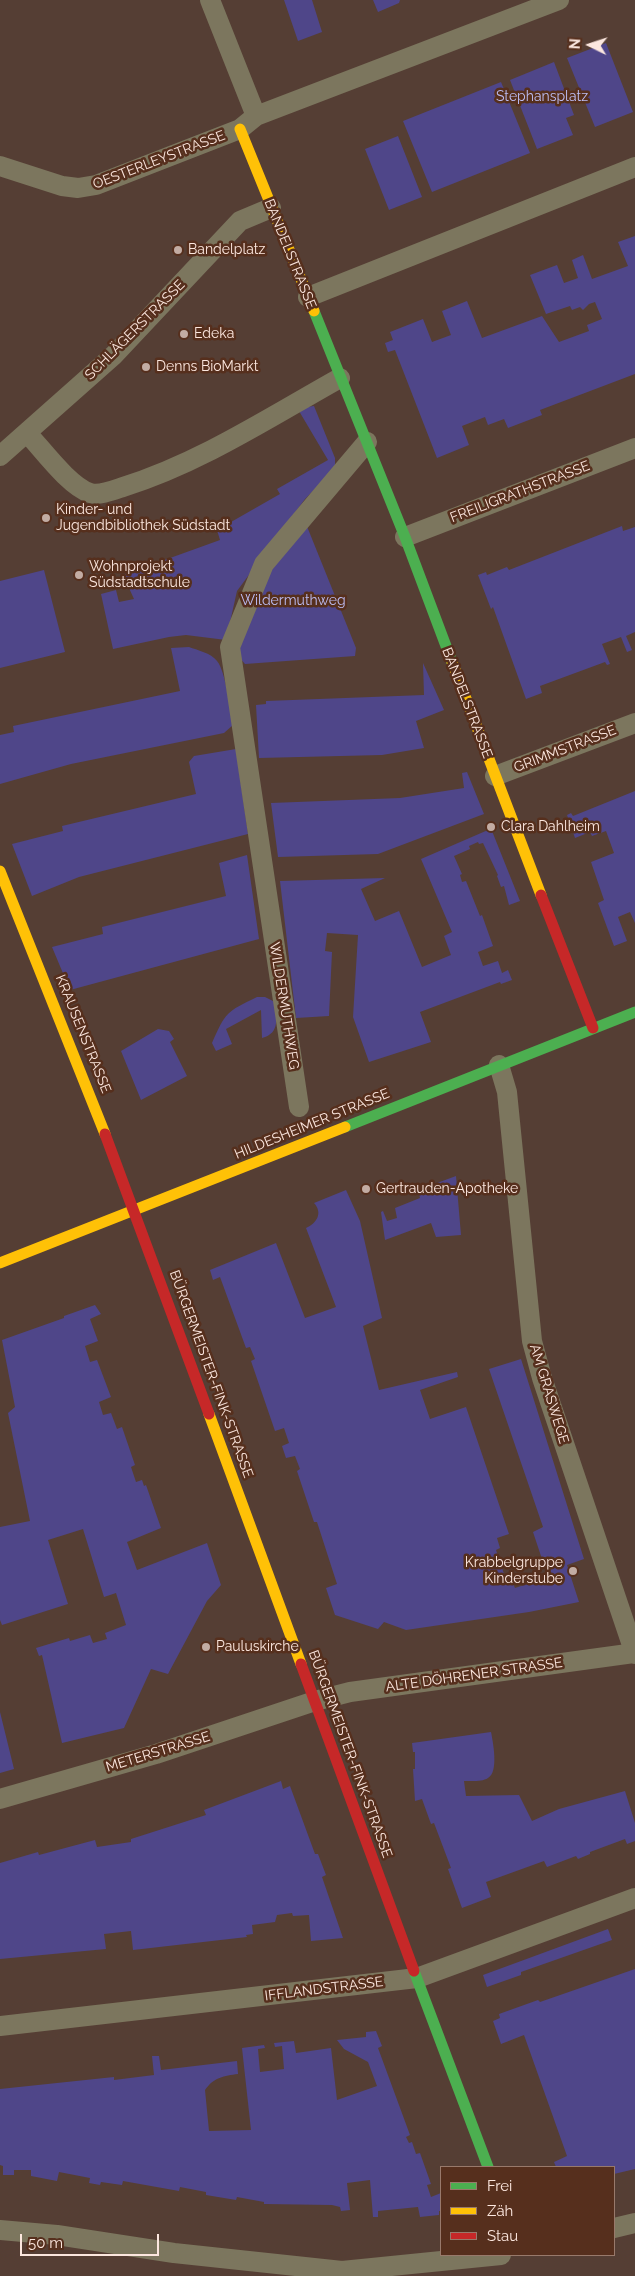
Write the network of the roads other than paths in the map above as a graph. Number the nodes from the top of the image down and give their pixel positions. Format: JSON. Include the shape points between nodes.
{"nodes":[{"id":1,"x":210,"y":0,"type":"edge"},
{"id":2,"x":559,"y":0,"type":"edge"},
{"id":3,"x":256,"y":116,"type":"junction"},
{"id":4,"x":240,"y":129,"type":"junction"},
{"id":5,"x":0,"y":166,"type":"edge"},
{"id":6,"x":635,"y":167,"type":"edge"},
{"id":7,"x":271,"y":208,"type":"junction"},
{"id":8,"x":308,"y":297,"type":"junction"},
{"id":9,"x":340,"y":378,"type":"junction"},
{"id":10,"x":27,"y":433,"type":"junction"},
{"id":11,"x":367,"y":442,"type":"junction"},
{"id":12,"x":635,"y":448,"type":"edge"},
{"id":13,"x":0,"y":456,"type":"edge"},
{"id":14,"x":405,"y":536,"type":"junction"},
{"id":15,"x":635,"y":723,"type":"edge"},
{"id":16,"x":495,"y":776,"type":"junction"},
{"id":17,"x":0,"y":871,"type":"edge"},
{"id":18,"x":635,"y":1012,"type":"edge"},
{"id":19,"x":594,"y":1028,"type":"junction"},
{"id":20,"x":499,"y":1065,"type":"junction"},
{"id":21,"x":299,"y":1107,"type":"dead end"},
{"id":22,"x":134,"y":1210,"type":"junction"},
{"id":23,"x":0,"y":1262,"type":"edge"},
{"id":24,"x":635,"y":1654,"type":"edge"},
{"id":25,"x":315,"y":1701,"type":"junction"},
{"id":26,"x":0,"y":1798,"type":"edge"},
{"id":27,"x":635,"y":1898,"type":"edge"},
{"id":28,"x":416,"y":1978,"type":"junction"},
{"id":29,"x":0,"y":2026,"type":"edge"},
{"id":30,"x":488,"y":2166,"type":"edge"},
{"id":31,"x":635,"y":2222,"type":"edge"},
{"id":32,"x":615,"y":2228,"type":"edge"},
{"id":33,"x":0,"y":2230,"type":"edge"},
{"id":34,"x":491,"y":2256,"type":"edge"}],
"edges":[{"from":1,"to":3,"type":"street"},
{"from":2,"to":3,"type":"street"},
{"from":3,"to":4,"type":"street","name":"OESTERLEYSTRASSE"},
{"from":4,"to":5,"type":"street","name":"OESTERLEYSTRASSE","via":[[96,185],[78,188]]},
{"from":4,"to":7,"type":"street","name":"BANDELSTRASSE"},
{"from":6,"to":8,"type":"street"},
{"from":7,"to":8,"type":"street","name":"BANDELSTRASSE"},
{"from":7,"to":10,"type":"street","name":"SCHLÄGERSTRASSE","via":[[240,221],[114,355]]},
{"from":8,"to":9,"type":"street","name":"BANDELSTRASSE"},
{"from":9,"to":10,"type":"street","via":[[198,457],[154,477],[109,491],[91,494],[75,484]]},
{"from":9,"to":11,"type":"street","name":"BANDELSTRASSE"},
{"from":10,"to":13,"type":"street","name":"SCHLÄGERSTRASSE"},
{"from":11,"to":14,"type":"street","name":"BANDELSTRASSE"},
{"from":11,"to":21,"type":"street","name":"WILDERMUTHWEG","via":[[264,564],[230,647]]},
{"from":12,"to":14,"type":"street","name":"FREILIGRATHSTRASSE"},
{"from":14,"to":16,"type":"street","name":"BANDELSTRASSE"},
{"from":15,"to":16,"type":"street","name":"GRIMMSTRASSE"},
{"from":16,"to":19,"type":"street","name":"BANDELSTRASSE"},
{"from":17,"to":22,"type":"street","name":"KRAUSENSTRASSE"},
{"from":18,"to":19,"type":"street","name":"HILDESHEIMER STRASSE"},
{"from":19,"to":20,"type":"street","name":"HILDESHEIMER STRASSE"},
{"from":20,"to":22,"type":"street","name":"HILDESHEIMER STRASSE"},
{"from":20,"to":24,"type":"street","name":"AM GRASWEGE","via":[[506,1092],[532,1341]]},
{"from":22,"to":23,"type":"street","name":"HILDESHEIMER STRASSE"},
{"from":22,"to":25,"type":"street","name":"BÜRGERMEISTER-FINK-STRASSE"},
{"from":24,"to":25,"type":"street","name":"ALTE DÖHRENER STRASSE","via":[[350,1692]]},
{"from":25,"to":26,"type":"street","name":"METERSTRASSE","via":[[156,1754]]},
{"from":25,"to":28,"type":"street","name":"BÜRGERMEISTER-FINK-STRASSE"},
{"from":27,"to":28,"type":"street","name":"IFFLANDSTRASSE"},
{"from":28,"to":29,"type":"street","name":"IFFLANDSTRASSE"},
{"from":28,"to":30,"type":"street","name":"BÜRGERMEISTER-FINK-STRASSE"},
{"from":31,"to":32,"type":"street"},
{"from":33,"to":34,"type":"street","via":[[342,2271]]}]}
